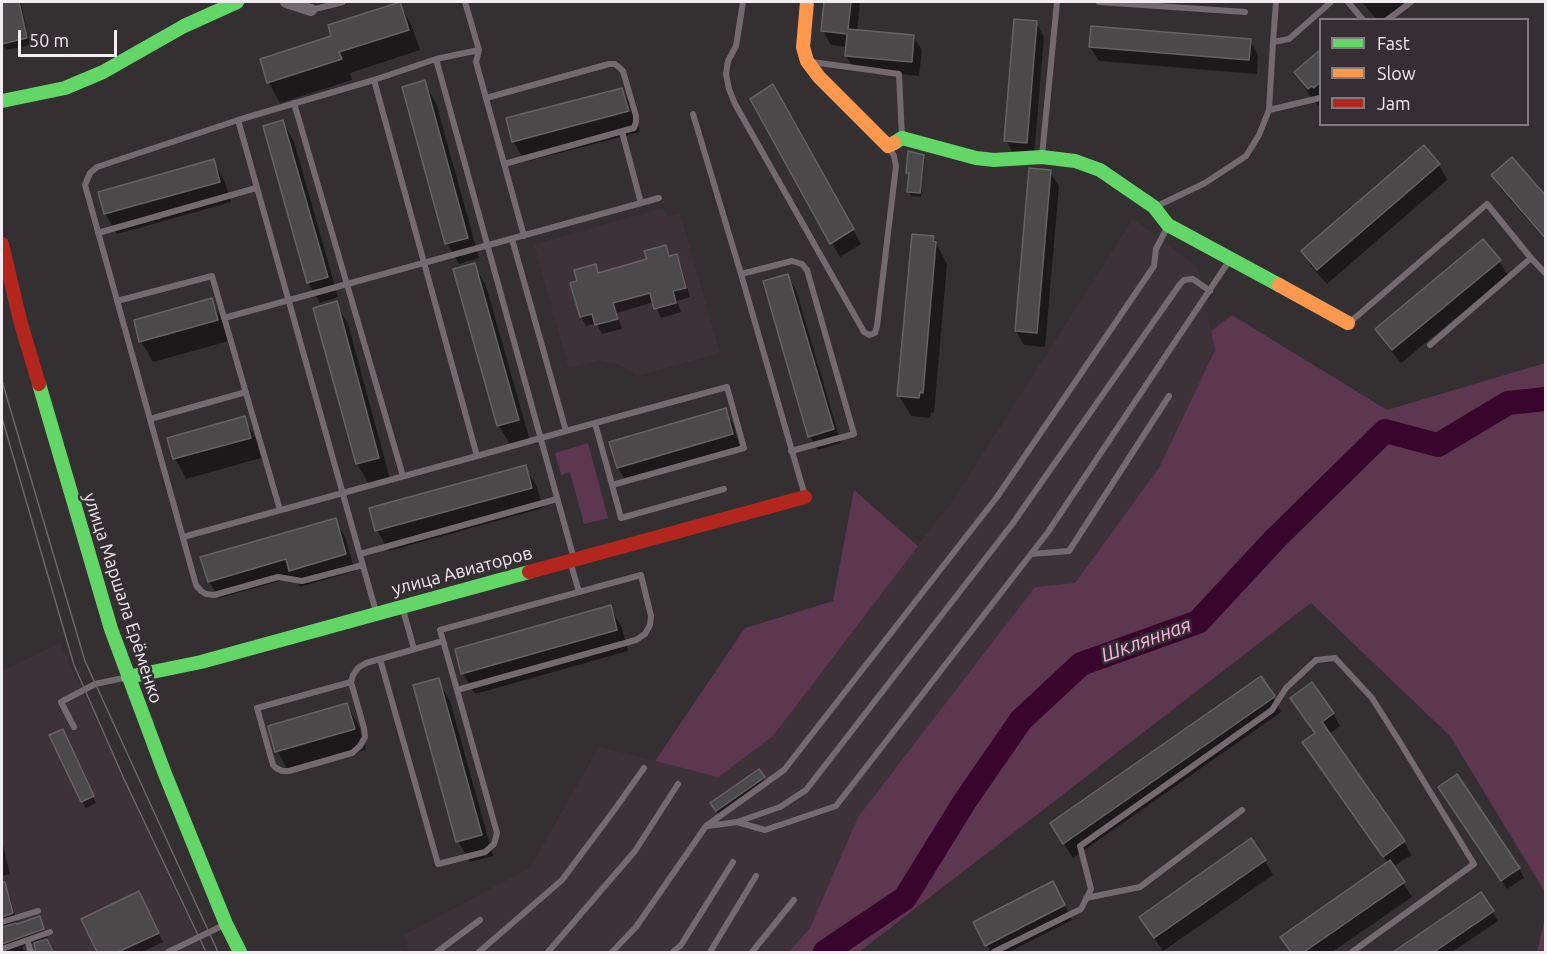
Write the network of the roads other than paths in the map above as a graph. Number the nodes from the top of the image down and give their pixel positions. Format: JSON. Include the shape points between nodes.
{"nodes":[{"id":1,"x":237,"y":2,"type":"edge"},
{"id":2,"x":286,"y":2,"type":"edge"},
{"id":3,"x":343,"y":2,"type":"edge"},
{"id":4,"x":465,"y":2,"type":"edge"},
{"id":5,"x":743,"y":2,"type":"edge"},
{"id":6,"x":807,"y":2,"type":"edge"},
{"id":7,"x":1057,"y":2,"type":"edge"},
{"id":8,"x":1099,"y":2,"type":"edge"},
{"id":9,"x":1276,"y":2,"type":"edge"},
{"id":10,"x":1331,"y":2,"type":"edge"},
{"id":11,"x":1348,"y":2,"type":"edge"},
{"id":12,"x":1411,"y":2,"type":"edge"},
{"id":13,"x":310,"y":10,"type":"joint"},
{"id":14,"x":1245,"y":12,"type":"dead end"},
{"id":15,"x":1362,"y":18,"type":"edge"},
{"id":16,"x":1390,"y":18,"type":"edge"},
{"id":17,"x":1273,"y":42,"type":"junction"},
{"id":18,"x":479,"y":50,"type":"junction"},
{"id":19,"x":436,"y":59,"type":"junction"},
{"id":20,"x":807,"y":61,"type":"junction"},
{"id":21,"x":374,"y":80,"type":"junction"},
{"id":22,"x":486,"y":98,"type":"junction"},
{"id":23,"x":1319,"y":98,"type":"edge"},
{"id":24,"x":2,"y":101,"type":"edge"},
{"id":25,"x":294,"y":103,"type":"junction"},
{"id":26,"x":1269,"y":110,"type":"junction"},
{"id":27,"x":693,"y":114,"type":"dead end"},
{"id":28,"x":238,"y":120,"type":"junction"},
{"id":29,"x":622,"y":132,"type":"junction"},
{"id":30,"x":902,"y":138,"type":"junction"},
{"id":31,"x":888,"y":146,"type":"junction"},
{"id":32,"x":1042,"y":157,"type":"junction"},
{"id":33,"x":504,"y":164,"type":"junction"},
{"id":34,"x":256,"y":188,"type":"junction"},
{"id":35,"x":659,"y":198,"type":"dead end"},
{"id":36,"x":641,"y":203,"type":"junction"},
{"id":37,"x":1154,"y":207,"type":"junction"},
{"id":38,"x":1168,"y":225,"type":"junction"},
{"id":39,"x":99,"y":233,"type":"junction"},
{"id":40,"x":524,"y":236,"type":"junction"},
{"id":41,"x":513,"y":239,"type":"junction"},
{"id":42,"x":2,"y":244,"type":"edge"},
{"id":43,"x":487,"y":246,"type":"junction"},
{"id":44,"x":1531,"y":258,"type":"junction"},
{"id":45,"x":1231,"y":259,"type":"junction"},
{"id":46,"x":424,"y":263,"type":"junction"},
{"id":47,"x":741,"y":274,"type":"junction"},
{"id":48,"x":1545,"y":274,"type":"edge"},
{"id":49,"x":347,"y":285,"type":"junction"},
{"id":50,"x":1209,"y":291,"type":"junction"},
{"id":51,"x":117,"y":301,"type":"junction"},
{"id":52,"x":289,"y":301,"type":"junction"},
{"id":53,"x":224,"y":318,"type":"junction"},
{"id":54,"x":1348,"y":323,"type":"joint"},
{"id":55,"x":1430,"y":345,"type":"dead end"},
{"id":56,"x":246,"y":392,"type":"junction"},
{"id":57,"x":1169,"y":396,"type":"dead end"},
{"id":58,"x":150,"y":419,"type":"junction"},
{"id":59,"x":595,"y":423,"type":"junction"},
{"id":60,"x":566,"y":431,"type":"junction"},
{"id":61,"x":541,"y":438,"type":"junction"},
{"id":62,"x":791,"y":451,"type":"junction"},
{"id":63,"x":477,"y":456,"type":"junction"},
{"id":64,"x":403,"y":476,"type":"junction"},
{"id":65,"x":612,"y":485,"type":"junction"},
{"id":66,"x":724,"y":489,"type":"dead end"},
{"id":67,"x":343,"y":493,"type":"junction"},
{"id":68,"x":805,"y":496,"type":"joint"},
{"id":69,"x":557,"y":499,"type":"junction"},
{"id":70,"x":280,"y":510,"type":"junction"},
{"id":71,"x":183,"y":537,"type":"junction"},
{"id":72,"x":360,"y":554,"type":"junction"},
{"id":73,"x":1031,"y":554,"type":"junction"},
{"id":74,"x":572,"y":560,"type":"junction"},
{"id":75,"x":363,"y":565,"type":"junction"},
{"id":76,"x":579,"y":592,"type":"junction"},
{"id":77,"x":401,"y":606,"type":"junction"},
{"id":78,"x":376,"y":613,"type":"junction"},
{"id":79,"x":443,"y":641,"type":"junction"},
{"id":80,"x":414,"y":649,"type":"junction"},
{"id":81,"x":380,"y":659,"type":"junction"},
{"id":82,"x":128,"y":677,"type":"junction"},
{"id":83,"x":351,"y":682,"type":"junction"},
{"id":84,"x":457,"y":690,"type":"junction"},
{"id":85,"x":74,"y":727,"type":"dead end"},
{"id":86,"x":644,"y":768,"type":"dead end"},
{"id":87,"x":678,"y":783,"type":"dead end"},
{"id":88,"x":1242,"y":810,"type":"dead end"},
{"id":89,"x":737,"y":822,"type":"junction"},
{"id":90,"x":705,"y":826,"type":"junction"},
{"id":91,"x":733,"y":862,"type":"dead end"},
{"id":92,"x":756,"y":876,"type":"dead end"},
{"id":93,"x":1086,"y":898,"type":"junction"},
{"id":94,"x":794,"y":900,"type":"dead end"},
{"id":95,"x":38,"y":911,"type":"dead end"},
{"id":96,"x":480,"y":920,"type":"dead end"},
{"id":97,"x":2,"y":922,"type":"edge"},
{"id":98,"x":226,"y":924,"type":"junction"},
{"id":99,"x":50,"y":933,"type":"dead end"},
{"id":100,"x":27,"y":940,"type":"junction"},
{"id":101,"x":2,"y":949,"type":"edge"},
{"id":102,"x":31,"y":952,"type":"edge"},
{"id":103,"x":168,"y":952,"type":"edge"},
{"id":104,"x":240,"y":952,"type":"edge"},
{"id":105,"x":437,"y":952,"type":"edge"},
{"id":106,"x":479,"y":952,"type":"edge"},
{"id":107,"x":548,"y":952,"type":"edge"},
{"id":108,"x":612,"y":952,"type":"edge"},
{"id":109,"x":673,"y":952,"type":"edge"},
{"id":110,"x":710,"y":952,"type":"edge"},
{"id":111,"x":752,"y":952,"type":"edge"},
{"id":112,"x":994,"y":952,"type":"edge"},
{"id":113,"x":1352,"y":952,"type":"edge"}],
"edges":[{"from":1,"to":24,"type":"street","via":[[184,26],[94,76],[65,88]]},
{"from":2,"to":13,"type":"street"},
{"from":3,"to":13,"type":"lane"},
{"from":4,"to":18,"type":"lane"},
{"from":5,"to":31,"type":"lane","via":[[736,46],[726,74],[735,104],[869,335],[875,333],[877,326],[896,166]]},
{"from":6,"to":20,"type":"street","via":[[803,47]]},
{"from":7,"to":32,"type":"lane"},
{"from":8,"to":14,"type":"lane"},
{"from":9,"to":17,"type":"lane"},
{"from":10,"to":17,"type":"lane","via":[[1289,39]]},
{"from":11,"to":15,"type":"lane"},
{"from":12,"to":16,"type":"lane"},
{"from":17,"to":26,"type":"lane"},
{"from":18,"to":19,"type":"lane"},
{"from":18,"to":22,"type":"lane","via":[[476,62]]},
{"from":19,"to":21,"type":"lane"},
{"from":19,"to":43,"type":"lane"},
{"from":20,"to":30,"type":"lane","via":[[899,74]]},
{"from":20,"to":31,"type":"street"},
{"from":21,"to":25,"type":"lane"},
{"from":21,"to":46,"type":"lane"},
{"from":22,"to":29,"type":"lane","via":[[615,64],[623,71],[636,116],[634,128]]},
{"from":22,"to":33,"type":"lane"},
{"from":23,"to":26,"type":"lane"},
{"from":25,"to":28,"type":"lane"},
{"from":25,"to":49,"type":"lane"},
{"from":26,"to":37,"type":"lane","via":[[1246,156],[1205,183]]},
{"from":27,"to":47,"type":"lane"},
{"from":28,"to":34,"type":"lane"},
{"from":28,"to":39,"type":"lane","via":[[97,167],[85,185]]},
{"from":29,"to":33,"type":"lane"},
{"from":29,"to":36,"type":"lane"},
{"from":30,"to":31,"type":"street"},
{"from":30,"to":32,"type":"street","via":[[976,158]]},
{"from":32,"to":37,"type":"street","via":[[1075,161],[1100,170]]},
{"from":33,"to":40,"type":"lane"},
{"from":34,"to":39,"type":"lane"},
{"from":34,"to":52,"type":"lane"},
{"from":35,"to":36,"type":"lane"},
{"from":36,"to":40,"type":"lane"},
{"from":37,"to":38,"type":"street"},
{"from":38,"to":45,"type":"street"},
{"from":38,"to":90,"type":"lane","via":[[1156,249],[1154,266],[997,497],[784,770]]},
{"from":39,"to":51,"type":"lane"},
{"from":40,"to":41,"type":"lane"},
{"from":41,"to":43,"type":"lane"},
{"from":41,"to":60,"type":"lane"},
{"from":42,"to":82,"type":"street","name":"улица Маршала Ерёменко","via":[[8,285]]},
{"from":43,"to":46,"type":"lane"},
{"from":43,"to":61,"type":"lane"},
{"from":44,"to":48,"type":"lane"},
{"from":44,"to":54,"type":"lane","via":[[1487,204]]},
{"from":44,"to":55,"type":"lane"},
{"from":45,"to":50,"type":"lane"},
{"from":45,"to":54,"type":"street"},
{"from":46,"to":49,"type":"lane"},
{"from":46,"to":63,"type":"lane"},
{"from":47,"to":62,"type":"lane"},
{"from":47,"to":62,"type":"lane","via":[[792,261],[807,270],[848,412],[854,434]]},
{"from":49,"to":52,"type":"lane"},
{"from":49,"to":64,"type":"lane"},
{"from":50,"to":73,"type":"lane"},
{"from":50,"to":89,"type":"lane","via":[[1193,279],[1180,284],[1013,524],[806,790],[780,807]]},
{"from":51,"to":53,"type":"lane","via":[[212,276]]},
{"from":51,"to":58,"type":"lane"},
{"from":52,"to":53,"type":"lane"},
{"from":52,"to":67,"type":"lane"},
{"from":53,"to":56,"type":"lane"},
{"from":56,"to":58,"type":"lane"},
{"from":56,"to":70,"type":"lane"},
{"from":57,"to":73,"type":"lane","via":[[1069,551]]},
{"from":58,"to":71,"type":"lane"},
{"from":59,"to":60,"type":"lane"},
{"from":59,"to":65,"type":"lane"},
{"from":59,"to":65,"type":"lane","via":[[727,387],[744,448]]},
{"from":60,"to":61,"type":"lane"},
{"from":61,"to":63,"type":"lane"},
{"from":61,"to":69,"type":"lane"},
{"from":62,"to":68,"type":"lane"},
{"from":63,"to":64,"type":"lane"},
{"from":64,"to":67,"type":"lane"},
{"from":65,"to":66,"type":"lane","via":[[621,518]]},
{"from":67,"to":70,"type":"lane"},
{"from":67,"to":72,"type":"lane"},
{"from":68,"to":74,"type":"street","name":"улица Авиаторов"},
{"from":69,"to":72,"type":"lane"},
{"from":69,"to":74,"type":"lane"},
{"from":70,"to":71,"type":"lane"},
{"from":71,"to":75,"type":"lane","via":[[196,585],[206,594],[278,577],[302,581]]},
{"from":72,"to":75,"type":"lane"},
{"from":73,"to":89,"type":"lane","via":[[836,806],[765,830]]},
{"from":74,"to":76,"type":"lane"},
{"from":74,"to":77,"type":"street","name":"улица Авиаторов"},
{"from":75,"to":78,"type":"lane"},
{"from":76,"to":79,"type":"lane","via":[[440,630]]},
{"from":76,"to":84,"type":"lane","via":[[641,575],[650,625],[636,640]]},
{"from":77,"to":78,"type":"street","name":"улица Авиаторов"},
{"from":77,"to":80,"type":"lane"},
{"from":78,"to":82,"type":"street","name":"улица Авиаторов","via":[[201,662]]},
{"from":79,"to":80,"type":"lane"},
{"from":79,"to":84,"type":"lane"},
{"from":80,"to":81,"type":"lane"},
{"from":81,"to":83,"type":"lane","via":[[358,668]]},
{"from":81,"to":84,"type":"lane","via":[[438,864],[485,852],[494,844],[497,833]]},
{"from":82,"to":85,"type":"lane","via":[[95,684],[61,702]]},
{"from":82,"to":98,"type":"street","name":"улица Маршала Ерёменко"},
{"from":83,"to":83,"type":"lane","via":[[257,708],[276,768],[289,771],[352,753],[360,746],[364,728]]},
{"from":86,"to":106,"type":"lane","via":[[562,880]]},
{"from":87,"to":107,"type":"lane","via":[[634,851]]},
{"from":88,"to":93,"type":"lane","via":[[1140,887]]},
{"from":89,"to":90,"type":"lane"},
{"from":90,"to":108,"type":"lane","via":[[636,927]]},
{"from":91,"to":109,"type":"lane"},
{"from":92,"to":110,"type":"lane"},
{"from":93,"to":112,"type":"lane","via":[[1080,909]]},
{"from":93,"to":113,"type":"lane","via":[[1091,888],[1080,846],[1272,710],[1286,688],[1316,660],[1335,658],[1372,698],[1474,864]]},
{"from":94,"to":111,"type":"lane"},
{"from":95,"to":97,"type":"lane"},
{"from":96,"to":105,"type":"lane"},
{"from":98,"to":103,"type":"lane"},
{"from":98,"to":104,"type":"street","name":"улица Маршала Ерёменко"},
{"from":99,"to":100,"type":"lane"},
{"from":100,"to":101,"type":"lane"},
{"from":100,"to":102,"type":"lane"}]}
